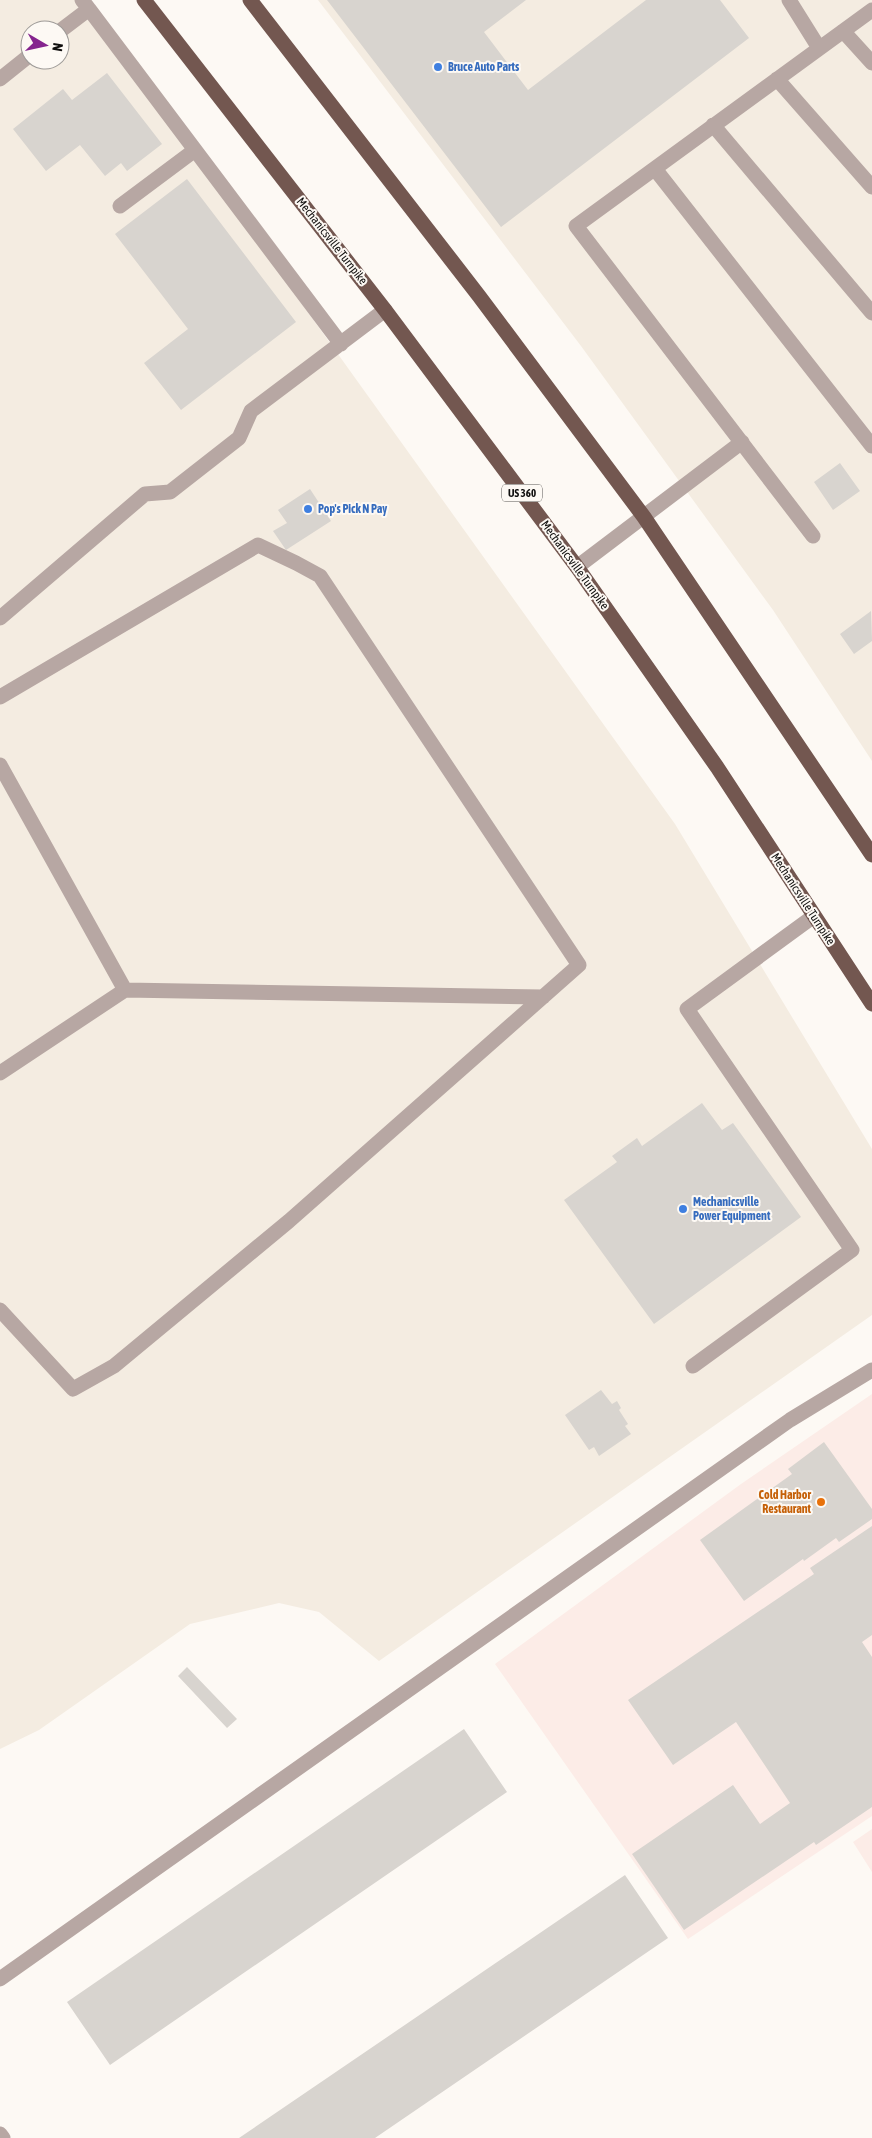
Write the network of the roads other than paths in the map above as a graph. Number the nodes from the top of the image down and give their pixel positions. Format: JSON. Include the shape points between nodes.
{"nodes":[{"id":1,"x":144,"y":0,"type":"edge"},
{"id":2,"x":250,"y":0,"type":"edge"},
{"id":3,"x":789,"y":0,"type":"edge"},
{"id":4,"x":85,"y":4,"type":"edge"},
{"id":5,"x":872,"y":10,"type":"edge"},
{"id":6,"x":70,"y":20,"type":"edge"},
{"id":7,"x":843,"y":31,"type":"junction"},
{"id":8,"x":819,"y":48,"type":"junction"},
{"id":9,"x":20,"y":63,"type":"edge"},
{"id":10,"x":872,"y":63,"type":"edge"},
{"id":11,"x":0,"y":79,"type":"edge"},
{"id":12,"x":777,"y":79,"type":"junction"},
{"id":13,"x":714,"y":125,"type":"junction"},
{"id":14,"x":195,"y":150,"type":"junction"},
{"id":15,"x":655,"y":169,"type":"junction"},
{"id":16,"x":872,"y":188,"type":"edge"},
{"id":17,"x":120,"y":206,"type":"dead end"},
{"id":18,"x":385,"y":310,"type":"junction"},
{"id":19,"x":872,"y":313,"type":"edge"},
{"id":20,"x":340,"y":344,"type":"junction"},
{"id":21,"x":742,"y":442,"type":"junction"},
{"id":22,"x":872,"y":446,"type":"edge"},
{"id":23,"x":644,"y":517,"type":"junction"},
{"id":24,"x":813,"y":536,"type":"dead end"},
{"id":25,"x":578,"y":568,"type":"junction"},
{"id":26,"x":0,"y":618,"type":"edge"},
{"id":27,"x":0,"y":697,"type":"edge"},
{"id":28,"x":0,"y":765,"type":"edge"},
{"id":29,"x":872,"y":855,"type":"edge"},
{"id":30,"x":814,"y":916,"type":"junction"},
{"id":31,"x":125,"y":990,"type":"junction"},
{"id":32,"x":543,"y":997,"type":"junction"},
{"id":33,"x":872,"y":1004,"type":"edge"},
{"id":34,"x":0,"y":1073,"type":"edge"},
{"id":35,"x":0,"y":1310,"type":"edge"},
{"id":36,"x":693,"y":1366,"type":"dead end"},
{"id":37,"x":872,"y":1370,"type":"edge"},
{"id":38,"x":0,"y":1979,"type":"edge"},
{"id":39,"x":0,"y":2134,"type":"edge"},
{"id":40,"x":2,"y":2138,"type":"edge"}],
"edges":[{"from":1,"to":18,"type":"highway","name":"Mechanicsville Turnpike","number":"US 360"},
{"from":2,"to":23,"type":"highway","via":[[479,296]]},
{"from":3,"to":8,"type":"lane"},
{"from":4,"to":6,"type":"lane"},
{"from":4,"to":14,"type":"lane"},
{"from":5,"to":7,"type":"lane"},
{"from":7,"to":8,"type":"lane"},
{"from":7,"to":10,"type":"lane"},
{"from":8,"to":12,"type":"lane"},
{"from":9,"to":11,"type":"lane"},
{"from":12,"to":13,"type":"lane"},
{"from":12,"to":16,"type":"lane"},
{"from":13,"to":15,"type":"lane"},
{"from":13,"to":19,"type":"lane"},
{"from":14,"to":17,"type":"lane"},
{"from":14,"to":20,"type":"lane"},
{"from":15,"to":21,"type":"lane","via":[[576,226]]},
{"from":15,"to":22,"type":"lane"},
{"from":18,"to":20,"type":"lane"},
{"from":18,"to":25,"type":"highway","name":"Mechanicsville Turnpike","number":"US 360"},
{"from":20,"to":26,"type":"lane","via":[[251,411],[239,438],[170,492],[145,494]]},
{"from":21,"to":23,"type":"lane"},
{"from":21,"to":24,"type":"lane"},
{"from":23,"to":25,"type":"lane"},
{"from":23,"to":29,"type":"highway"},
{"from":25,"to":30,"type":"highway","name":"Mechanicsville Turnpike","number":"US 360","via":[[717,768]]},
{"from":27,"to":32,"type":"lane","via":[[258,545],[320,576],[579,965]]},
{"from":28,"to":31,"type":"lane"},
{"from":30,"to":33,"type":"highway","name":"Mechanicsville Turnpike","number":"US 360"},
{"from":30,"to":36,"type":"lane","via":[[687,1009],[852,1250]]},
{"from":31,"to":32,"type":"lane"},
{"from":31,"to":34,"type":"lane"},
{"from":32,"to":35,"type":"lane","via":[[289,1221],[114,1366],[73,1389]]},
{"from":37,"to":38,"type":"lane","via":[[790,1420]]},
{"from":39,"to":40,"type":"lane"}]}
